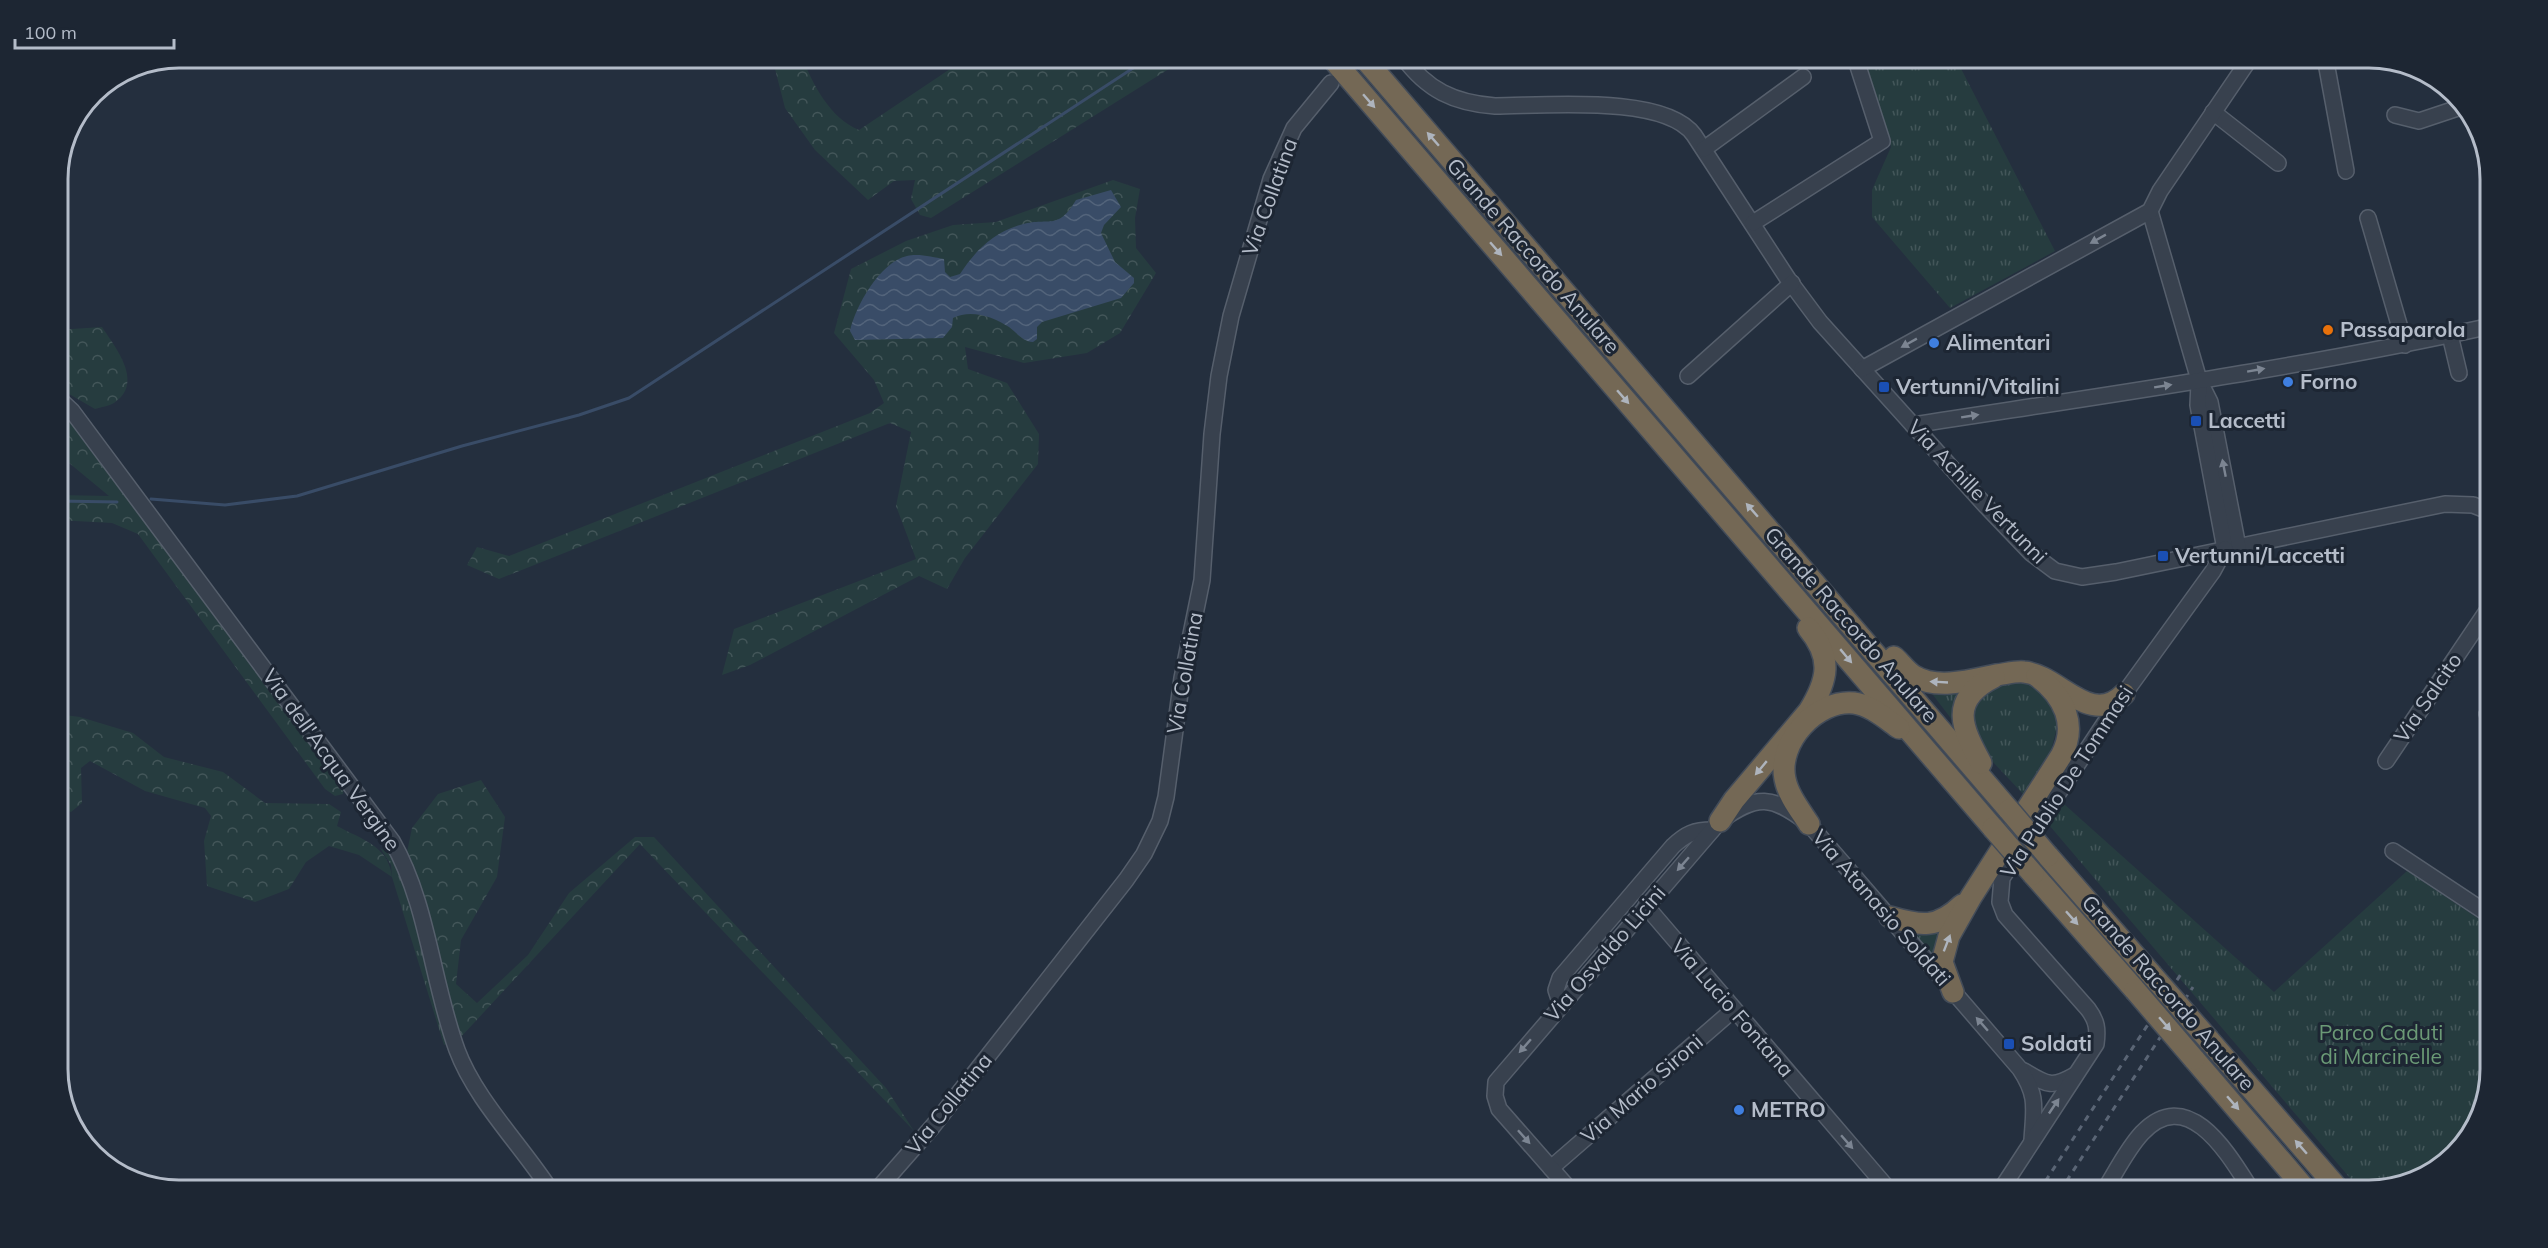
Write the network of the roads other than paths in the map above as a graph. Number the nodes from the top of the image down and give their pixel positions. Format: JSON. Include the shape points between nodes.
{"nodes":[{"id":1,"x":1340,"y":68,"type":"edge"},
{"id":2,"x":1372,"y":68,"type":"edge"},
{"id":3,"x":1412,"y":68,"type":"edge"},
{"id":4,"x":1859,"y":68,"type":"edge"},
{"id":5,"x":2244,"y":68,"type":"edge"},
{"id":6,"x":2327,"y":68,"type":"edge"},
{"id":7,"x":1803,"y":77,"type":"dead end"},
{"id":8,"x":1331,"y":83,"type":"dead end"},
{"id":9,"x":2456,"y":109,"type":"edge"},
{"id":10,"x":2214,"y":112,"type":"junction"},
{"id":11,"x":2395,"y":115,"type":"dead end"},
{"id":12,"x":1704,"y":149,"type":"junction"},
{"id":13,"x":2278,"y":163,"type":"dead end"},
{"id":14,"x":2346,"y":171,"type":"dead end"},
{"id":15,"x":2150,"y":211,"type":"junction"},
{"id":16,"x":2368,"y":218,"type":"dead end"},
{"id":17,"x":1753,"y":223,"type":"junction"},
{"id":18,"x":1792,"y":283,"type":"junction"},
{"id":19,"x":2480,"y":329,"type":"edge"},
{"id":20,"x":2450,"y":336,"type":"junction"},
{"id":21,"x":2405,"y":345,"type":"junction"},
{"id":22,"x":1862,"y":369,"type":"junction"},
{"id":23,"x":2459,"y":373,"type":"dead end"},
{"id":24,"x":1688,"y":376,"type":"dead end"},
{"id":25,"x":2199,"y":380,"type":"junction"},
{"id":26,"x":68,"y":407,"type":"edge"},
{"id":27,"x":1913,"y":425,"type":"junction"},
{"id":28,"x":2480,"y":508,"type":"edge"},
{"id":29,"x":1751,"y":544,"type":"junction"},
{"id":30,"x":2232,"y":548,"type":"junction"},
{"id":31,"x":1813,"y":579,"type":"junction"},
{"id":32,"x":2480,"y":620,"type":"edge"},
{"id":33,"x":1997,"y":675,"type":"junction"},
{"id":34,"x":2037,"y":676,"type":"junction"},
{"id":35,"x":2124,"y":694,"type":"junction"},
{"id":36,"x":2386,"y":761,"type":"dead end"},
{"id":37,"x":1943,"y":770,"type":"junction"},
{"id":38,"x":2004,"y":805,"type":"junction"},
{"id":39,"x":1809,"y":824,"type":"junction"},
{"id":40,"x":1716,"y":826,"type":"junction"},
{"id":41,"x":2393,"y":851,"type":"dead end"},
{"id":42,"x":1971,"y":897,"type":"junction"},
{"id":43,"x":1646,"y":906,"type":"junction"},
{"id":44,"x":2480,"y":909,"type":"edge"},
{"id":45,"x":1890,"y":917,"type":"junction"},
{"id":46,"x":1953,"y":992,"type":"junction"},
{"id":47,"x":1561,"y":1005,"type":"junction"},
{"id":48,"x":1733,"y":1010,"type":"junction"},
{"id":49,"x":2020,"y":1069,"type":"junction"},
{"id":50,"x":2075,"y":1075,"type":"junction"},
{"id":51,"x":2032,"y":1140,"type":"junction"},
{"id":52,"x":1551,"y":1168,"type":"junction"},
{"id":53,"x":543,"y":1180,"type":"edge"},
{"id":54,"x":885,"y":1180,"type":"edge"},
{"id":55,"x":1561,"y":1180,"type":"edge"},
{"id":56,"x":1880,"y":1180,"type":"edge"},
{"id":57,"x":2007,"y":1180,"type":"edge"},
{"id":58,"x":2111,"y":1180,"type":"edge"},
{"id":59,"x":2245,"y":1180,"type":"edge"},
{"id":60,"x":2298,"y":1180,"type":"edge"},
{"id":61,"x":2330,"y":1180,"type":"edge"}],
"edges":[{"from":1,"to":29,"type":"highway","name":"Grande Raccordo Anulare","one_way":true},
{"from":31,"to":2,"type":"highway","name":"Grande Raccordo Anulare","one_way":true},
{"from":3,"to":12,"type":"street","name":"Via Achille Vertunni","via":[[1425,83],[1455,98],[1495,106],[1645,109],[1679,120]]},
{"from":4,"to":17,"type":"street","via":[[1882,141]]},
{"from":5,"to":10,"type":"street"},
{"from":6,"to":14,"type":"street"},
{"from":7,"to":12,"type":"street"},
{"from":8,"to":54,"type":"street","name":"Via Collatina","via":[[1294,128],[1275,171],[1231,316],[1212,434],[1203,580],[1182,678],[1160,821],[1126,880]]},
{"from":9,"to":11,"type":"street","via":[[2419,121]]},
{"from":10,"to":13,"type":"street"},
{"from":10,"to":15,"type":"street"},
{"from":12,"to":17,"type":"street","name":"Via Achille Vertunni"},
{"from":15,"to":22,"type":"street","one_way":true},
{"from":15,"to":25,"type":"street"},
{"from":16,"to":21,"type":"street"},
{"from":17,"to":18,"type":"street","name":"Via Achille Vertunni"},
{"from":18,"to":22,"type":"street","name":"Via Achille Vertunni"},
{"from":18,"to":24,"type":"street"},
{"from":19,"to":20,"type":"street"},
{"from":20,"to":21,"type":"street"},
{"from":20,"to":23,"type":"street"},
{"from":25,"to":21,"type":"street","one_way":true},
{"from":22,"to":27,"type":"street","name":"Via Achille Vertunni"},
{"from":27,"to":25,"type":"street","one_way":true},
{"from":25,"to":30,"type":"street"},
{"from":26,"to":53,"type":"street","name":"Via dell'Acqua Vergine","via":[[392,840],[416,898],[452,1036],[463,1063]]},
{"from":27,"to":30,"type":"street","name":"Via Achille Vertunni","via":[[2031,553],[2060,573],[2082,577]]},
{"from":28,"to":30,"type":"street","name":"Via Achille Vertunni","via":[[2445,504]]},
{"from":29,"to":37,"type":"highway","name":"Grande Raccordo Anulare","one_way":true},
{"from":29,"to":40,"type":"highway","one_way":true,"via":[[1823,651],[1825,673],[1809,711]]},
{"from":30,"to":35,"type":"street","name":"Via Publio De Tommasi"},
{"from":33,"to":31,"type":"highway","one_way":true,"via":[[1946,682],[1915,677]]},
{"from":31,"to":38,"type":"highway","name":"Grande Raccordo Anulare"},
{"from":32,"to":36,"type":"street","name":"Via Salcito"},
{"from":33,"to":34,"type":"highway","via":[[2024,672]]},
{"from":33,"to":38,"type":"highway","via":[[1970,696],[1962,723]]},
{"from":34,"to":35,"type":"highway","via":[[2091,705],[2110,704]]},
{"from":34,"to":42,"type":"highway","via":[[2055,692],[2065,708],[2068,741]]},
{"from":35,"to":50,"type":"street","name":"Via Publio De Tommasi","via":[[2006,870],[2000,888],[2000,902],[2009,920],[2097,1020],[2096,1044]]},
{"from":37,"to":39,"type":"highway","via":[[1915,741],[1865,706],[1832,706],[1805,725],[1786,756],[1784,776],[1788,789]]},
{"from":37,"to":60,"type":"highway","name":"Grande Raccordo Anulare","one_way":true,"bridge":true},
{"from":61,"to":38,"type":"highway","name":"Grande Raccordo Anulare","one_way":true,"bridge":true},
{"from":39,"to":40,"type":"street","name":"Via Atanasio Soldati","via":[[1781,804],[1760,800],[1746,804]]},
{"from":39,"to":45,"type":"street","name":"Via Atanasio Soldati"},
{"from":40,"to":43,"type":"street","name":"Via Osvaldo Licini","one_way":true},
{"from":40,"to":47,"type":"street","via":[[1685,835],[1666,855],[1560,978],[1556,990]]},
{"from":41,"to":44,"type":"street"},
{"from":42,"to":45,"type":"highway","via":[[1953,914],[1934,923],[1919,924]]},
{"from":46,"to":42,"type":"highway","one_way":true,"via":[[1942,955]]},
{"from":43,"to":47,"type":"street","name":"Via Osvaldo Licini"},
{"from":43,"to":48,"type":"street","name":"Via Lucio Fontana"},
{"from":45,"to":46,"type":"street","name":"Via Atanasio Soldati"},
{"from":49,"to":46,"type":"street","name":"Via Atanasio Soldati","one_way":true},
{"from":47,"to":52,"type":"street","name":"Via Osvaldo Licini","one_way":true,"via":[[1500,1076],[1494,1089],[1499,1109]]},
{"from":48,"to":52,"type":"street","name":"Via Mario Sironi"},
{"from":48,"to":56,"type":"street","name":"Via Lucio Fontana","one_way":true},
{"from":49,"to":50,"type":"street","name":"Via Atanasio Soldati","via":[[2050,1084]]},
{"from":49,"to":51,"type":"street","name":"Via Atanasio Soldati","via":[[2031,1086],[2034,1102]]},
{"from":51,"to":50,"type":"street","name":"Via Publio De Tommasi","one_way":true},
{"from":51,"to":57,"type":"street","name":"Via Publio De Tommasi"},
{"from":52,"to":55,"type":"street"},
{"from":58,"to":59,"type":"street","via":[[2142,1132],[2169,1118],[2203,1126]]}]}
